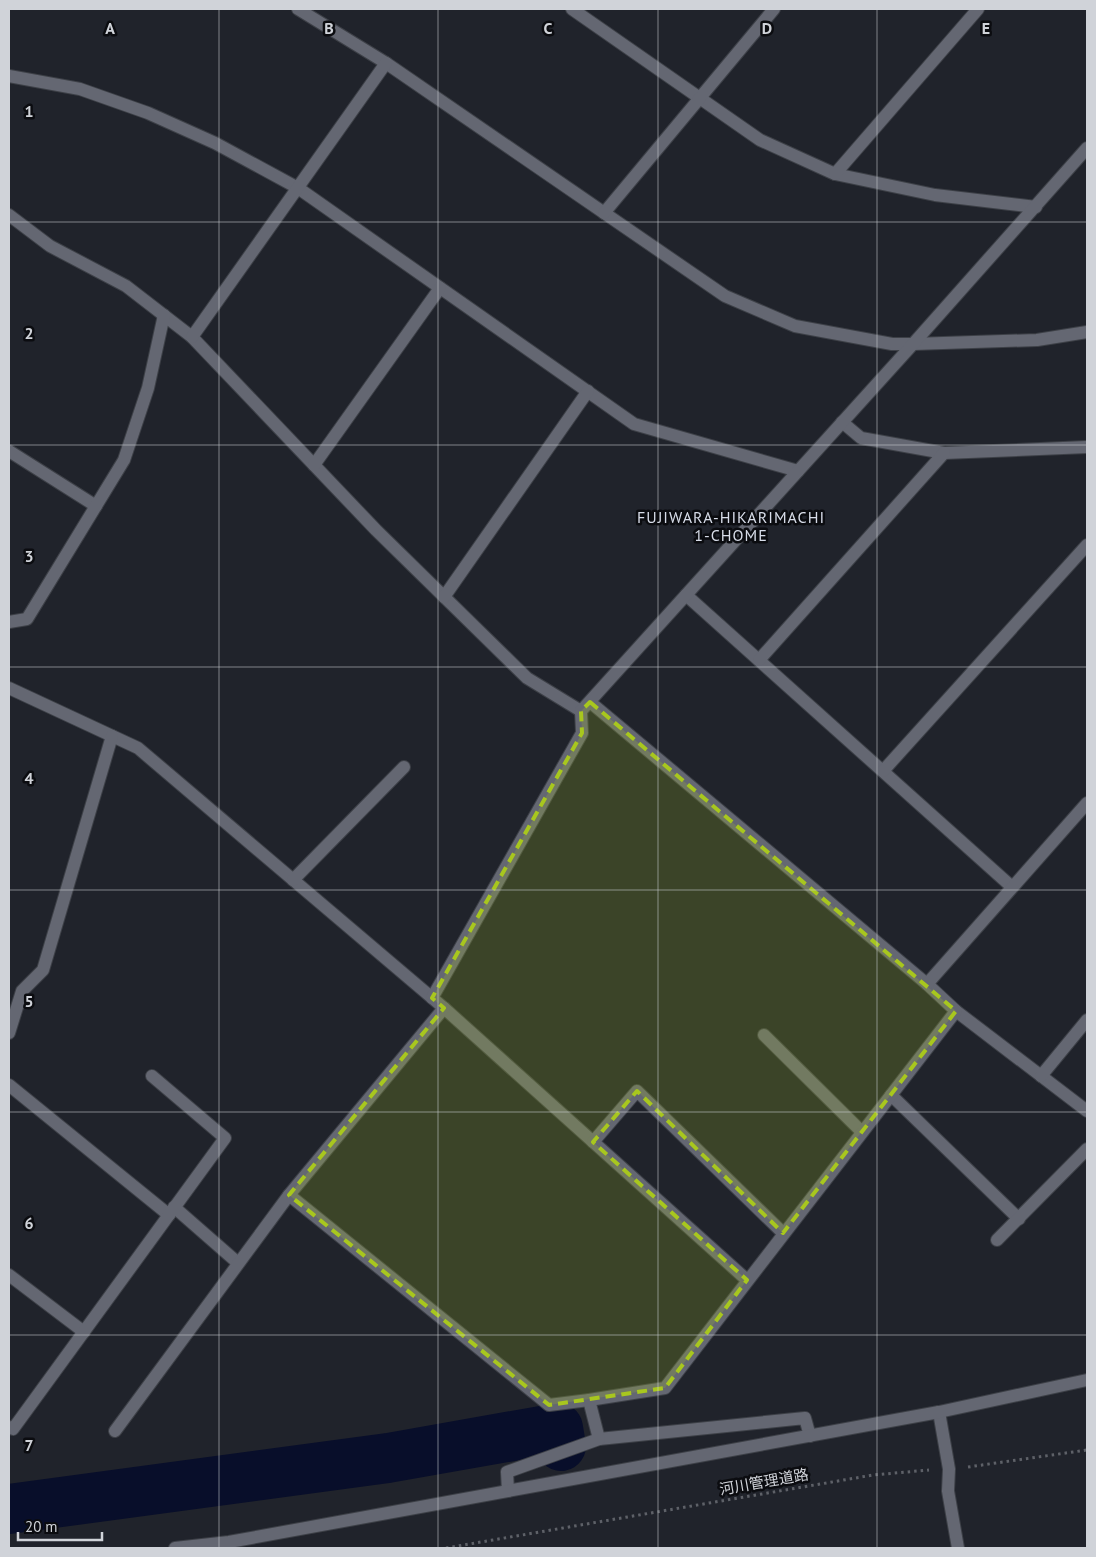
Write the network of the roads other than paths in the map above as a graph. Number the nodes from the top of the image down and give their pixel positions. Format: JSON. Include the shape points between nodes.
{"nodes":[{"id":1,"x":298,"y":9,"type":"edge"},
{"id":2,"x":572,"y":9,"type":"edge"},
{"id":3,"x":774,"y":9,"type":"edge"},
{"id":4,"x":978,"y":9,"type":"edge"},
{"id":5,"x":386,"y":63,"type":"junction"},
{"id":6,"x":9,"y":76,"type":"edge"},
{"id":7,"x":700,"y":98,"type":"junction"},
{"id":8,"x":1087,"y":148,"type":"edge"},
{"id":9,"x":834,"y":174,"type":"junction"},
{"id":10,"x":298,"y":188,"type":"junction"},
{"id":11,"x":1036,"y":207,"type":"junction"},
{"id":12,"x":604,"y":213,"type":"junction"},
{"id":13,"x":9,"y":215,"type":"edge"},
{"id":14,"x":440,"y":288,"type":"junction"},
{"id":15,"x":164,"y":315,"type":"junction"},
{"id":16,"x":1087,"y":332,"type":"edge"},
{"id":17,"x":192,"y":336,"type":"junction"},
{"id":18,"x":913,"y":344,"type":"junction"},
{"id":19,"x":588,"y":391,"type":"junction"},
{"id":20,"x":842,"y":422,"type":"junction"},
{"id":21,"x":1087,"y":447,"type":"edge"},
{"id":22,"x":9,"y":451,"type":"edge"},
{"id":23,"x":944,"y":452,"type":"junction"},
{"id":24,"x":314,"y":465,"type":"junction"},
{"id":25,"x":798,"y":471,"type":"junction"},
{"id":26,"x":96,"y":506,"type":"junction"},
{"id":27,"x":1087,"y":546,"type":"edge"},
{"id":28,"x":686,"y":595,"type":"junction"},
{"id":29,"x":444,"y":597,"type":"junction"},
{"id":30,"x":9,"y":622,"type":"edge"},
{"id":31,"x":759,"y":660,"type":"junction"},
{"id":32,"x":9,"y":688,"type":"edge"},
{"id":33,"x":585,"y":707,"type":"junction"},
{"id":34,"x":112,"y":736,"type":"junction"},
{"id":35,"x":404,"y":767,"type":"dead end"},
{"id":36,"x":883,"y":771,"type":"junction"},
{"id":37,"x":1087,"y":803,"type":"edge"},
{"id":38,"x":293,"y":880,"type":"junction"},
{"id":39,"x":1012,"y":888,"type":"junction"},
{"id":40,"x":927,"y":984,"type":"junction"},
{"id":41,"x":432,"y":998,"type":"junction"},
{"id":42,"x":444,"y":1008,"type":"junction"},
{"id":43,"x":956,"y":1011,"type":"junction"},
{"id":44,"x":1087,"y":1020,"type":"edge"},
{"id":45,"x":9,"y":1033,"type":"edge"},
{"id":46,"x":764,"y":1035,"type":"dead end"},
{"id":47,"x":152,"y":1076,"type":"dead end"},
{"id":48,"x":1041,"y":1076,"type":"junction"},
{"id":49,"x":9,"y":1085,"type":"edge"},
{"id":50,"x":891,"y":1095,"type":"junction"},
{"id":51,"x":1087,"y":1111,"type":"edge"},
{"id":52,"x":862,"y":1132,"type":"junction"},
{"id":53,"x":593,"y":1142,"type":"junction"},
{"id":54,"x":1087,"y":1149,"type":"edge"},
{"id":55,"x":289,"y":1195,"type":"junction"},
{"id":56,"x":172,"y":1211,"type":"junction"},
{"id":57,"x":1019,"y":1219,"type":"junction"},
{"id":58,"x":783,"y":1233,"type":"junction"},
{"id":59,"x":997,"y":1240,"type":"dead end"},
{"id":60,"x":238,"y":1263,"type":"junction"},
{"id":61,"x":9,"y":1275,"type":"edge"},
{"id":62,"x":747,"y":1280,"type":"junction"},
{"id":63,"x":84,"y":1332,"type":"junction"},
{"id":64,"x":1087,"y":1380,"type":"edge"},
{"id":65,"x":589,"y":1400,"type":"junction"},
{"id":66,"x":939,"y":1412,"type":"junction"},
{"id":67,"x":9,"y":1428,"type":"edge"},
{"id":68,"x":115,"y":1431,"type":"dead end"},
{"id":69,"x":810,"y":1436,"type":"junction"},
{"id":70,"x":599,"y":1439,"type":"junction"},
{"id":71,"x":508,"y":1490,"type":"junction"},
{"id":72,"x":175,"y":1548,"type":"edge"},
{"id":73,"x":958,"y":1548,"type":"edge"}],
"edges":[{"from":1,"to":5,"type":"street"},
{"from":2,"to":7,"type":"street"},
{"from":3,"to":7,"type":"street"},
{"from":4,"to":9,"type":"street"},
{"from":5,"to":10,"type":"street"},
{"from":5,"to":12,"type":"street"},
{"from":6,"to":10,"type":"street","via":[[80,89],[148,113],[215,143]]},
{"from":7,"to":9,"type":"street","via":[[760,140]]},
{"from":7,"to":12,"type":"street"},
{"from":8,"to":11,"type":"street"},
{"from":9,"to":11,"type":"street","via":[[935,195]]},
{"from":10,"to":14,"type":"street"},
{"from":10,"to":17,"type":"street"},
{"from":11,"to":18,"type":"street"},
{"from":12,"to":18,"type":"street","via":[[725,296],[751,308],[795,326],[892,344]]},
{"from":13,"to":15,"type":"street","via":[[50,246],[126,286]]},
{"from":14,"to":19,"type":"street"},
{"from":14,"to":24,"type":"street"},
{"from":15,"to":17,"type":"street"},
{"from":15,"to":26,"type":"street","via":[[148,388],[124,460]]},
{"from":16,"to":18,"type":"street","via":[[1037,340]]},
{"from":17,"to":24,"type":"street"},
{"from":18,"to":20,"type":"street"},
{"from":19,"to":25,"type":"street","via":[[634,424]]},
{"from":19,"to":29,"type":"street"},
{"from":20,"to":23,"type":"street","via":[[861,438]]},
{"from":20,"to":25,"type":"street"},
{"from":21,"to":23,"type":"street"},
{"from":22,"to":26,"type":"street"},
{"from":23,"to":31,"type":"street"},
{"from":24,"to":29,"type":"street"},
{"from":25,"to":28,"type":"street"},
{"from":26,"to":30,"type":"street","via":[[27,619]]},
{"from":27,"to":36,"type":"street"},
{"from":28,"to":31,"type":"street"},
{"from":28,"to":33,"type":"street"},
{"from":29,"to":33,"type":"street","via":[[527,678]]},
{"from":31,"to":36,"type":"street"},
{"from":32,"to":34,"type":"street"},
{"from":33,"to":40,"type":"street"},
{"from":33,"to":41,"type":"street","via":[[582,733]]},
{"from":34,"to":38,"type":"street","via":[[138,748]]},
{"from":34,"to":45,"type":"street","via":[[43,970],[22,992]]},
{"from":35,"to":38,"type":"street"},
{"from":36,"to":39,"type":"street"},
{"from":37,"to":39,"type":"street"},
{"from":38,"to":41,"type":"street"},
{"from":39,"to":40,"type":"street"},
{"from":40,"to":43,"type":"street"},
{"from":41,"to":42,"type":"street"},
{"from":42,"to":53,"type":"street"},
{"from":42,"to":55,"type":"street"},
{"from":43,"to":48,"type":"street"},
{"from":43,"to":50,"type":"street"},
{"from":44,"to":48,"type":"street"},
{"from":46,"to":52,"type":"street"},
{"from":47,"to":56,"type":"street","via":[[225,1138]]},
{"from":48,"to":51,"type":"street"},
{"from":49,"to":56,"type":"street"},
{"from":50,"to":52,"type":"street"},
{"from":50,"to":57,"type":"street"},
{"from":52,"to":58,"type":"street"},
{"from":53,"to":58,"type":"street","via":[[637,1091]]},
{"from":53,"to":62,"type":"street"},
{"from":54,"to":57,"type":"street"},
{"from":55,"to":60,"type":"street"},
{"from":55,"to":65,"type":"street","via":[[549,1405]]},
{"from":56,"to":60,"type":"street"},
{"from":56,"to":63,"type":"street"},
{"from":57,"to":59,"type":"street"},
{"from":58,"to":62,"type":"street"},
{"from":60,"to":68,"type":"street"},
{"from":61,"to":63,"type":"street"},
{"from":62,"to":65,"type":"street","via":[[665,1388]]},
{"from":63,"to":67,"type":"street","via":[[13,1429]]},
{"from":64,"to":66,"type":"street"},
{"from":65,"to":70,"type":"street"},
{"from":66,"to":69,"type":"street"},
{"from":66,"to":73,"type":"street"},
{"from":69,"to":70,"type":"street","via":[[805,1418]]},
{"from":69,"to":71,"type":"street"},
{"from":70,"to":71,"type":"street","via":[[507,1472]]},
{"from":71,"to":72,"type":"street","via":[[229,1542]]}]}
